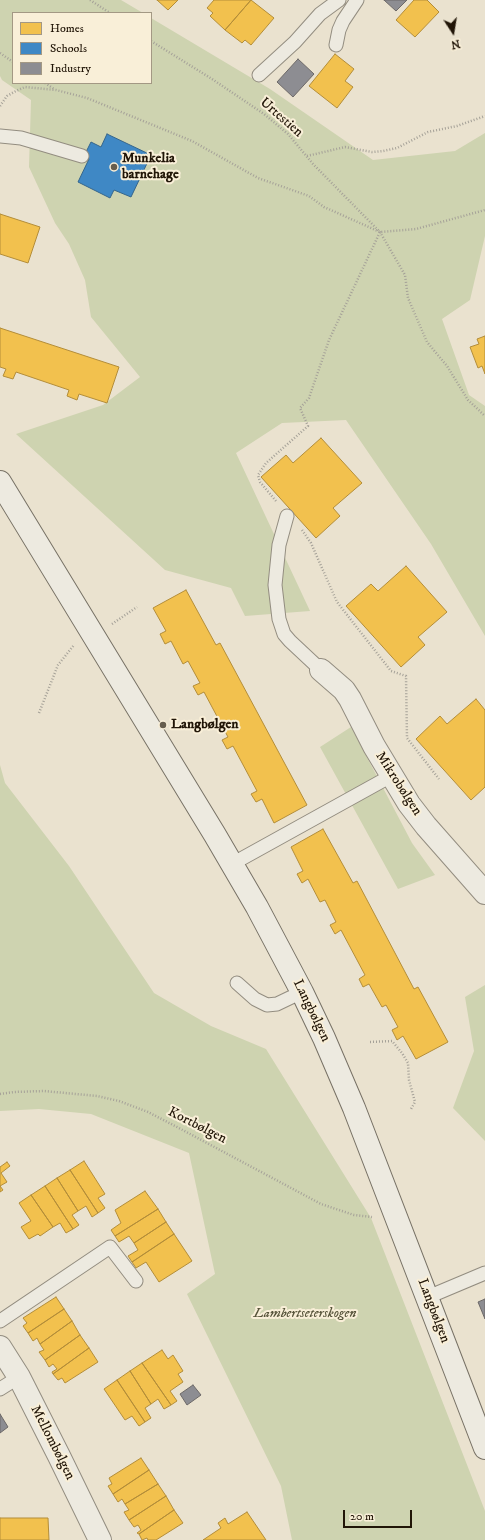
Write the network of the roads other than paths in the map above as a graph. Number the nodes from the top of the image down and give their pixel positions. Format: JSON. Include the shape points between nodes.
{"nodes":[{"id":1,"x":339,"y":0,"type":"edge"},
{"id":2,"x":357,"y":0,"type":"edge"},
{"id":3,"x":336,"y":45,"type":"dead end"},
{"id":4,"x":259,"y":75,"type":"dead end"},
{"id":5,"x":0,"y":136,"type":"edge"},
{"id":6,"x":82,"y":156,"type":"dead end"},
{"id":7,"x":0,"y":482,"type":"edge"},
{"id":8,"x":287,"y":516,"type":"road end"},
{"id":9,"x":321,"y":670,"type":"joint"},
{"id":10,"x":391,"y":776,"type":"junction"},
{"id":11,"x":232,"y":864,"type":"junction"},
{"id":12,"x":485,"y":893,"type":"edge"},
{"id":13,"x":237,"y":983,"type":"dead end"},
{"id":14,"x":302,"y":992,"type":"junction"},
{"id":15,"x":485,"y":1273,"type":"edge"},
{"id":16,"x":136,"y":1281,"type":"dead end"},
{"id":17,"x":428,"y":1297,"type":"junction"},
{"id":18,"x":0,"y":1321,"type":"edge"},
{"id":19,"x":0,"y":1348,"type":"edge"},
{"id":20,"x":19,"y":1377,"type":"junction"},
{"id":21,"x":0,"y":1389,"type":"edge"},
{"id":22,"x":485,"y":1448,"type":"edge"},
{"id":23,"x":100,"y":1540,"type":"edge"}],
"edges":[{"from":1,"to":4,"type":"lane","via":[[320,14],[295,42]]},
{"from":2,"to":3,"type":"lane","via":[[343,21]]},
{"from":5,"to":6,"type":"lane","via":[[21,138]]},
{"from":7,"to":11,"type":"street","name":"Langbølgen"},
{"from":8,"to":9,"type":"lane","via":[[279,545],[275,585],[279,620],[284,634]]},
{"from":9,"to":10,"type":"street","name":"Mikrobølgen","via":[[344,690],[350,699]]},
{"from":10,"to":11,"type":"lane"},
{"from":10,"to":12,"type":"street","name":"Mikrobølgen","via":[[426,826]]},
{"from":11,"to":14,"type":"street","name":"Langbølgen"},
{"from":13,"to":14,"type":"lane","via":[[255,999],[267,1005],[277,1004]]},
{"from":14,"to":17,"type":"street","name":"Langbølgen","via":[[348,1094]]},
{"from":15,"to":17,"type":"lane"},
{"from":16,"to":18,"type":"lane","via":[[110,1247]]},
{"from":17,"to":22,"type":"street","name":"Langbølgen"},
{"from":19,"to":20,"type":"street","name":"Mellombølgen"},
{"from":20,"to":21,"type":"lane"},
{"from":20,"to":23,"type":"street","name":"Mellombølgen"}]}
